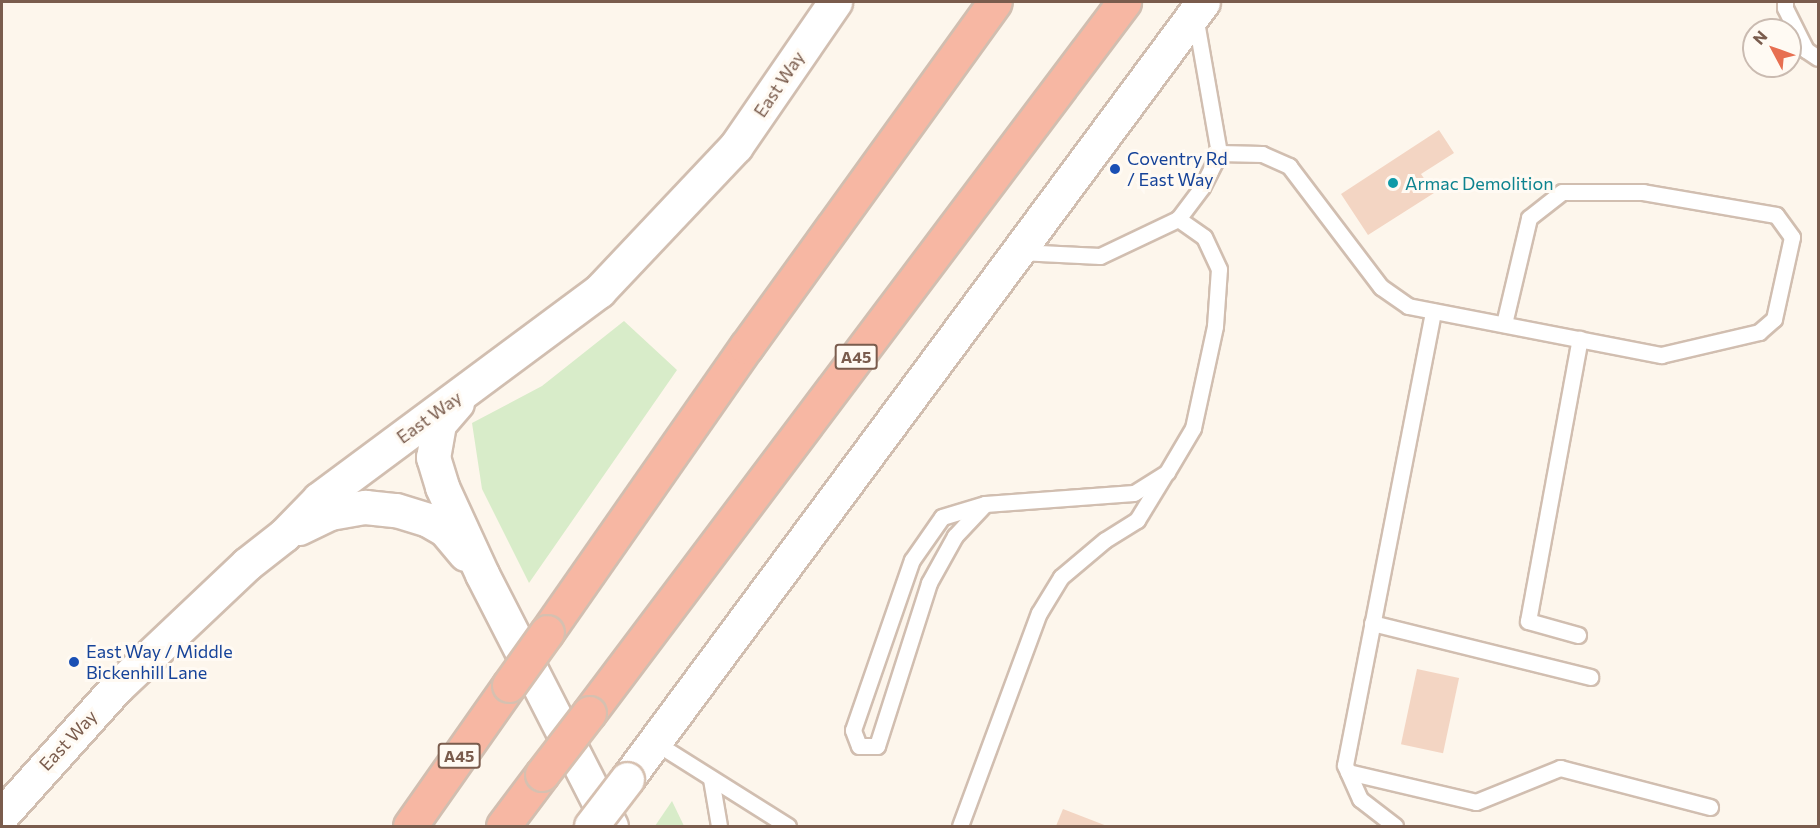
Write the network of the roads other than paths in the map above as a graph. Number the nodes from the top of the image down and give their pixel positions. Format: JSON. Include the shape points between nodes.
{"nodes":[{"id":1,"x":835,"y":2,"type":"edge"},
{"id":2,"x":994,"y":2,"type":"edge"},
{"id":3,"x":1124,"y":2,"type":"edge"},
{"id":4,"x":1785,"y":2,"type":"edge"},
{"id":5,"x":1199,"y":7,"type":"edge"},
{"id":6,"x":1818,"y":58,"type":"edge"},
{"id":7,"x":1219,"y":153,"type":"junction"},
{"id":8,"x":1178,"y":219,"type":"junction"},
{"id":9,"x":1019,"y":252,"type":"junction"},
{"id":10,"x":1433,"y":311,"type":"junction"},
{"id":11,"x":1503,"y":324,"type":"junction"},
{"id":12,"x":1580,"y":339,"type":"junction"},
{"id":13,"x":469,"y":388,"type":"junction"},
{"id":14,"x":1167,"y":472,"type":"junction"},
{"id":15,"x":985,"y":504,"type":"junction"},
{"id":16,"x":284,"y":535,"type":"junction"},
{"id":17,"x":482,"y":574,"type":"junction"},
{"id":18,"x":1372,"y":623,"type":"junction"},
{"id":19,"x":1578,"y":635,"type":"dead end"},
{"id":20,"x":1590,"y":677,"type":"dead end"},
{"id":21,"x":656,"y":743,"type":"junction"},
{"id":22,"x":1348,"y":772,"type":"junction"},
{"id":23,"x":711,"y":779,"type":"junction"},
{"id":24,"x":1710,"y":807,"type":"dead end"},
{"id":25,"x":2,"y":814,"type":"edge"},
{"id":26,"x":410,"y":826,"type":"edge"},
{"id":27,"x":503,"y":826,"type":"edge"},
{"id":28,"x":591,"y":826,"type":"edge"},
{"id":29,"x":612,"y":826,"type":"edge"},
{"id":30,"x":719,"y":826,"type":"edge"},
{"id":31,"x":789,"y":826,"type":"edge"},
{"id":32,"x":960,"y":826,"type":"edge"},
{"id":33,"x":1395,"y":826,"type":"edge"}],
"edges":[{"from":1,"to":13,"type":"street","name":"East Way","via":[[736,146],[680,206],[599,291]]},
{"from":2,"to":26,"type":"highway","number":"A45","bridge":true},
{"from":3,"to":27,"type":"highway","number":"A45","bridge":true},
{"from":4,"to":6,"type":"lane","via":[[1806,50]]},
{"from":5,"to":7,"type":"lane"},
{"from":5,"to":9,"type":"street"},
{"from":7,"to":8,"type":"lane","via":[[1202,187]]},
{"from":7,"to":10,"type":"lane","via":[[1262,154],[1289,166],[1381,287],[1408,306]]},
{"from":8,"to":9,"type":"lane","via":[[1100,256]]},
{"from":8,"to":14,"type":"lane","via":[[1204,237],[1219,269],[1215,326],[1193,428]]},
{"from":9,"to":21,"type":"street"},
{"from":10,"to":11,"type":"lane"},
{"from":10,"to":18,"type":"lane"},
{"from":11,"to":12,"type":"lane"},
{"from":11,"to":12,"type":"lane","via":[[1529,218],[1562,192],[1643,192],[1776,215],[1792,237],[1774,319],[1759,332],[1661,355]]},
{"from":12,"to":19,"type":"lane","via":[[1528,621]]},
{"from":13,"to":16,"type":"street","name":"East Way","via":[[319,499]]},
{"from":13,"to":17,"type":"street","via":[[439,424],[433,457],[442,487]]},
{"from":14,"to":15,"type":"lane","via":[[1134,493]]},
{"from":14,"to":32,"type":"lane","via":[[1137,520],[1105,540],[1061,577],[1039,613]]},
{"from":15,"to":15,"type":"lane","via":[[955,536],[929,583],[877,746],[859,746],[853,730],[912,560],[942,517]]},
{"from":16,"to":17,"type":"street","via":[[330,513],[365,507],[396,510],[445,530]]},
{"from":16,"to":25,"type":"street","name":"East Way","via":[[247,564],[117,687]]},
{"from":17,"to":29,"type":"street"},
{"from":18,"to":20,"type":"lane"},
{"from":18,"to":22,"type":"lane","via":[[1345,765]]},
{"from":21,"to":23,"type":"lane"},
{"from":21,"to":28,"type":"street","bridge":true},
{"from":22,"to":24,"type":"lane","via":[[1476,802],[1560,768]]},
{"from":22,"to":33,"type":"lane","via":[[1360,799]]},
{"from":23,"to":30,"type":"lane"},
{"from":23,"to":31,"type":"lane"}]}
